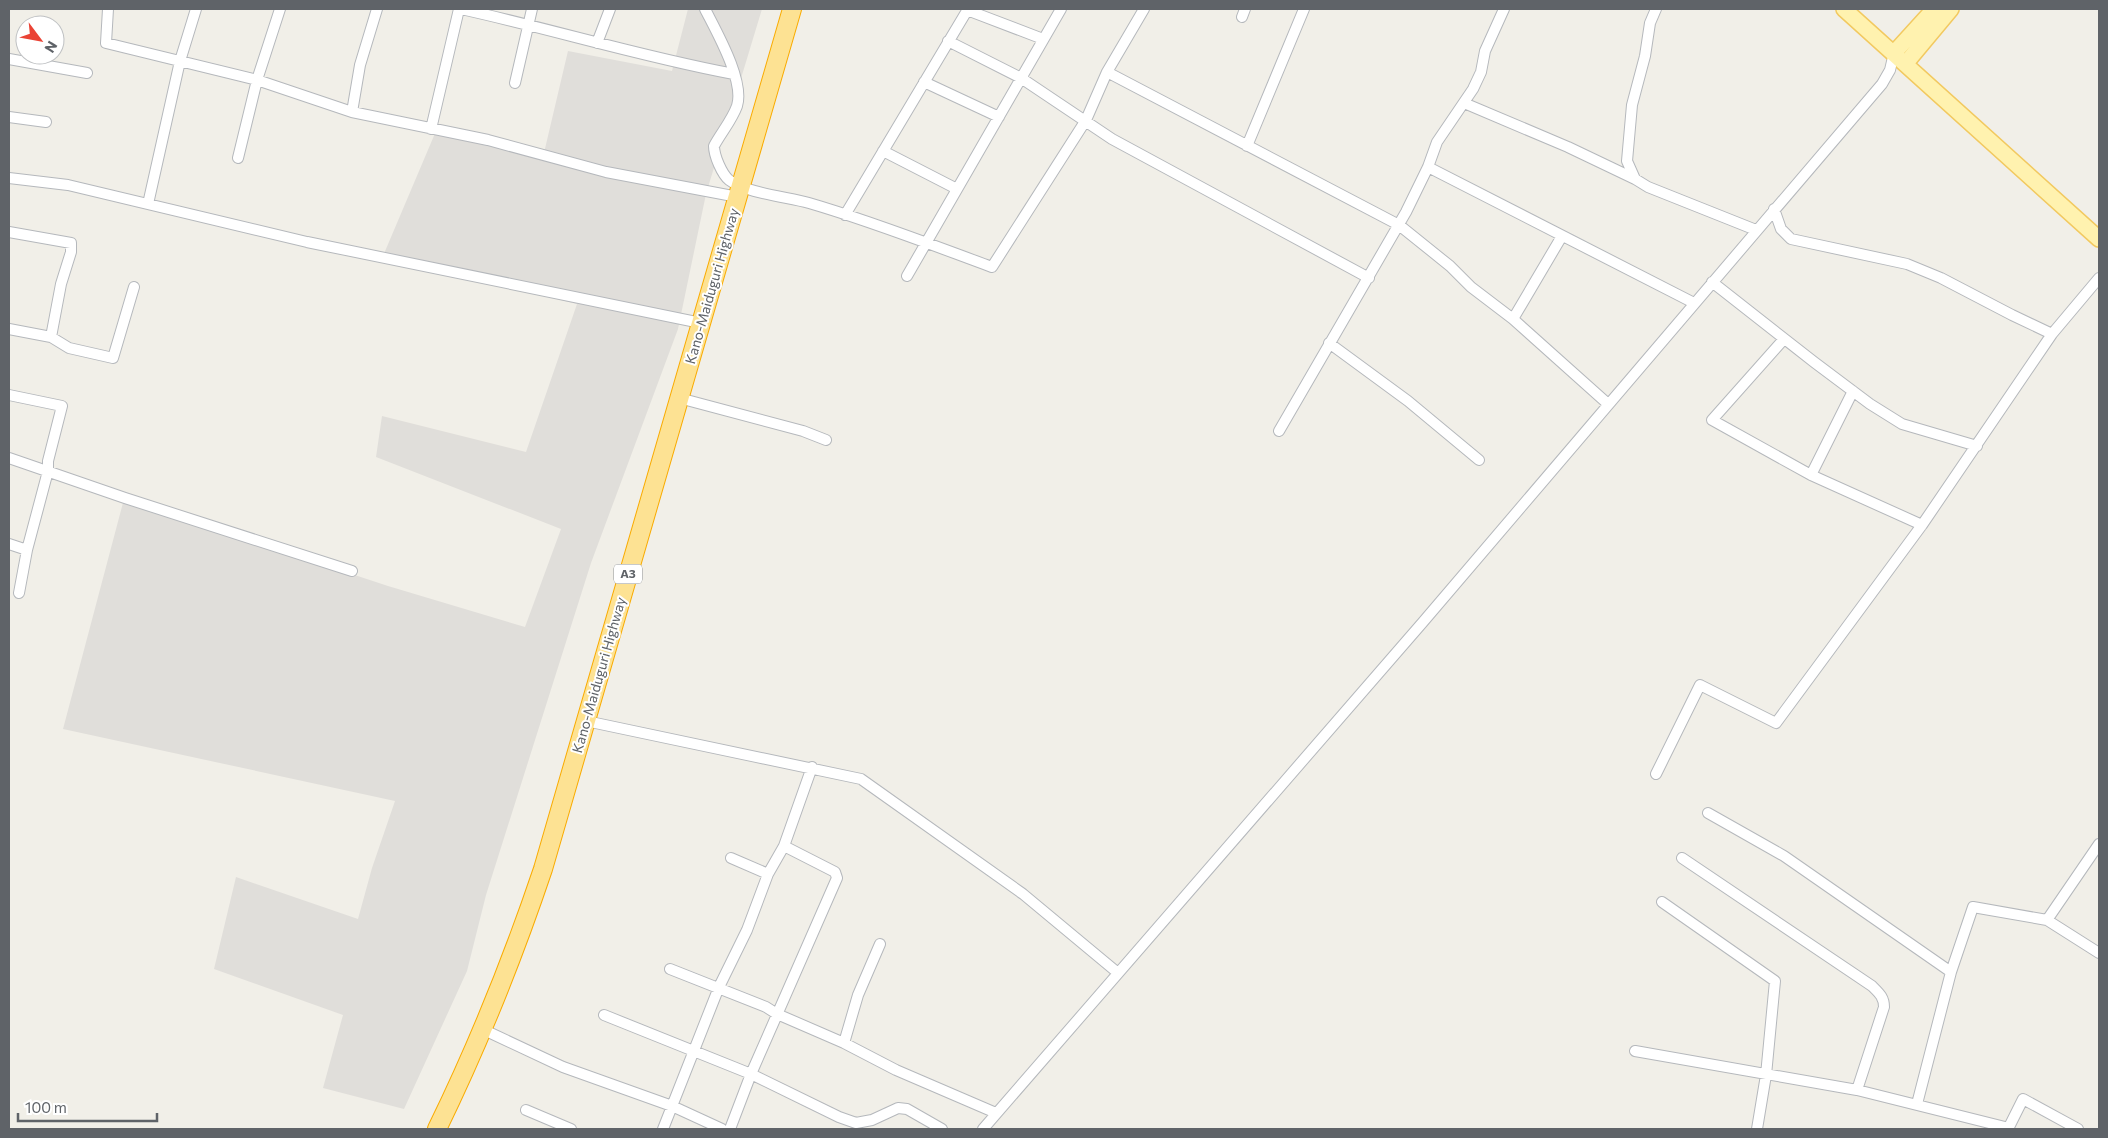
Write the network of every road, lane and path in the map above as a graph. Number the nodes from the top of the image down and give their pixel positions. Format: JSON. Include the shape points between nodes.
{"nodes":[{"id":1,"x":108,"y":9,"type":"edge"},
{"id":2,"x":196,"y":9,"type":"edge"},
{"id":3,"x":280,"y":9,"type":"edge"},
{"id":4,"x":377,"y":9,"type":"edge"},
{"id":5,"x":460,"y":9,"type":"edge"},
{"id":6,"x":532,"y":9,"type":"edge"},
{"id":7,"x":610,"y":9,"type":"edge"},
{"id":8,"x":705,"y":9,"type":"edge"},
{"id":9,"x":792,"y":9,"type":"edge"},
{"id":10,"x":1061,"y":9,"type":"edge"},
{"id":11,"x":1144,"y":9,"type":"edge"},
{"id":12,"x":1304,"y":9,"type":"edge"},
{"id":13,"x":1504,"y":9,"type":"edge"},
{"id":14,"x":1656,"y":9,"type":"edge"},
{"id":15,"x":1844,"y":9,"type":"edge"},
{"id":16,"x":1934,"y":9,"type":"edge"},
{"id":17,"x":1951,"y":9,"type":"edge"},
{"id":18,"x":967,"y":10,"type":"edge"},
{"id":19,"x":527,"y":23,"type":"junction"},
{"id":20,"x":1043,"y":39,"type":"junction"},
{"id":21,"x":948,"y":41,"type":"junction"},
{"id":22,"x":597,"y":43,"type":"junction"},
{"id":23,"x":1900,"y":58,"type":"junction"},
{"id":24,"x":9,"y":59,"type":"edge"},
{"id":25,"x":180,"y":61,"type":"junction"},
{"id":26,"x":1107,"y":72,"type":"junction"},
{"id":27,"x":87,"y":73,"type":"dead end"},
{"id":28,"x":734,"y":74,"type":"junction"},
{"id":29,"x":1021,"y":78,"type":"junction"},
{"id":30,"x":257,"y":80,"type":"junction"},
{"id":31,"x":924,"y":82,"type":"junction"},
{"id":32,"x":514,"y":83,"type":"dead end"},
{"id":33,"x":1464,"y":103,"type":"junction"},
{"id":34,"x":352,"y":112,"type":"junction"},
{"id":35,"x":9,"y":117,"type":"edge"},
{"id":36,"x":999,"y":117,"type":"junction"},
{"id":37,"x":1086,"y":120,"type":"junction"},
{"id":38,"x":46,"y":122,"type":"dead end"},
{"id":39,"x":431,"y":129,"type":"junction"},
{"id":40,"x":1247,"y":146,"type":"junction"},
{"id":41,"x":883,"y":151,"type":"junction"},
{"id":42,"x":238,"y":158,"type":"dead end"},
{"id":43,"x":1428,"y":168,"type":"junction"},
{"id":44,"x":9,"y":178,"type":"edge"},
{"id":45,"x":1635,"y":180,"type":"junction"},
{"id":46,"x":957,"y":189,"type":"junction"},
{"id":47,"x":739,"y":192,"type":"junction"},
{"id":48,"x":148,"y":204,"type":"junction"},
{"id":49,"x":1774,"y":209,"type":"junction"},
{"id":50,"x":845,"y":215,"type":"junction"},
{"id":51,"x":1399,"y":225,"type":"junction"},
{"id":52,"x":1756,"y":230,"type":"junction"},
{"id":53,"x":9,"y":232,"type":"edge"},
{"id":54,"x":1562,"y":236,"type":"junction"},
{"id":55,"x":2099,"y":239,"type":"edge"},
{"id":56,"x":926,"y":242,"type":"junction"},
{"id":57,"x":907,"y":276,"type":"dead end"},
{"id":58,"x":1369,"y":278,"type":"junction"},
{"id":59,"x":2099,"y":278,"type":"edge"},
{"id":60,"x":1712,"y":282,"type":"junction"},
{"id":61,"x":134,"y":287,"type":"dead end"},
{"id":62,"x":1694,"y":303,"type":"junction"},
{"id":63,"x":1512,"y":319,"type":"junction"},
{"id":64,"x":701,"y":323,"type":"junction"},
{"id":65,"x":9,"y":329,"type":"edge"},
{"id":66,"x":2052,"y":334,"type":"junction"},
{"id":67,"x":50,"y":338,"type":"junction"},
{"id":68,"x":1784,"y":339,"type":"junction"},
{"id":69,"x":1330,"y":343,"type":"junction"},
{"id":70,"x":1853,"y":391,"type":"junction"},
{"id":71,"x":9,"y":395,"type":"edge"},
{"id":72,"x":679,"y":398,"type":"junction"},
{"id":73,"x":1608,"y":404,"type":"junction"},
{"id":74,"x":1279,"y":431,"type":"dead end"},
{"id":75,"x":826,"y":440,"type":"dead end"},
{"id":76,"x":1976,"y":446,"type":"junction"},
{"id":77,"x":9,"y":458,"type":"edge"},
{"id":78,"x":1479,"y":460,"type":"dead end"},
{"id":79,"x":48,"y":471,"type":"junction"},
{"id":80,"x":1811,"y":474,"type":"junction"},
{"id":81,"x":1922,"y":525,"type":"junction"},
{"id":82,"x":9,"y":544,"type":"edge"},
{"id":83,"x":27,"y":550,"type":"junction"},
{"id":84,"x":352,"y":571,"type":"dead end"},
{"id":85,"x":19,"y":593,"type":"dead end"},
{"id":86,"x":586,"y":721,"type":"junction"},
{"id":87,"x":812,"y":767,"type":"junction"},
{"id":88,"x":1656,"y":774,"type":"dead end"},
{"id":89,"x":1708,"y":813,"type":"dead end"},
{"id":90,"x":2099,"y":844,"type":"edge"},
{"id":91,"x":784,"y":846,"type":"junction"},
{"id":92,"x":731,"y":858,"type":"dead end"},
{"id":93,"x":1682,"y":858,"type":"dead end"},
{"id":94,"x":768,"y":874,"type":"junction"},
{"id":95,"x":1662,"y":902,"type":"dead end"},
{"id":96,"x":2047,"y":920,"type":"junction"},
{"id":97,"x":880,"y":944,"type":"dead end"},
{"id":98,"x":2099,"y":953,"type":"edge"},
{"id":99,"x":670,"y":969,"type":"dead end"},
{"id":100,"x":1951,"y":972,"type":"junction"},
{"id":101,"x":1118,"y":973,"type":"junction"},
{"id":102,"x":718,"y":987,"type":"junction"},
{"id":103,"x":777,"y":1014,"type":"junction"},
{"id":104,"x":604,"y":1015,"type":"dead end"},
{"id":105,"x":482,"y":1029,"type":"junction"},
{"id":106,"x":844,"y":1043,"type":"junction"},
{"id":107,"x":694,"y":1050,"type":"junction"},
{"id":108,"x":1635,"y":1051,"type":"dead end"},
{"id":109,"x":751,"y":1074,"type":"junction"},
{"id":110,"x":1766,"y":1075,"type":"junction"},
{"id":111,"x":1857,"y":1090,"type":"junction"},
{"id":112,"x":1917,"y":1104,"type":"junction"},
{"id":113,"x":672,"y":1106,"type":"junction"},
{"id":114,"x":526,"y":1110,"type":"dead end"},
{"id":115,"x":996,"y":1114,"type":"junction"},
{"id":116,"x":437,"y":1129,"type":"edge"},
{"id":117,"x":571,"y":1129,"type":"edge"},
{"id":118,"x":663,"y":1129,"type":"edge"},
{"id":119,"x":722,"y":1129,"type":"edge"},
{"id":120,"x":730,"y":1129,"type":"edge"},
{"id":121,"x":942,"y":1129,"type":"edge"},
{"id":122,"x":983,"y":1129,"type":"edge"},
{"id":123,"x":1757,"y":1129,"type":"edge"},
{"id":124,"x":2008,"y":1129,"type":"edge"},
{"id":125,"x":2078,"y":1129,"type":"edge"}],
"edges":[{"from":1,"to":25,"type":"street","via":[[106,43]]},
{"from":2,"to":25,"type":"street"},
{"from":3,"to":30,"type":"street"},
{"from":4,"to":34,"type":"street","via":[[360,65]]},
{"from":5,"to":19,"type":"street"},
{"from":5,"to":39,"type":"street"},
{"from":6,"to":19,"type":"street"},
{"from":7,"to":22,"type":"street"},
{"from":8,"to":28,"type":"street"},
{"from":9,"to":47,"type":"highway","name":"Kano-Maiduguri Highway","number":"A3"},
{"from":10,"to":20,"type":"street"},
{"from":11,"to":26,"type":"street"},
{"from":12,"to":40,"type":"street"},
{"from":13,"to":33,"type":"street","via":[[1485,51],[1481,72]]},
{"from":14,"to":45,"type":"street","via":[[1632,105],[1627,161]]},
{"from":15,"to":23,"type":"main road"},
{"from":16,"to":23,"type":"main road"},
{"from":17,"to":23,"type":"main road"},
{"from":18,"to":20,"type":"street"},
{"from":18,"to":21,"type":"street"},
{"from":19,"to":22,"type":"street"},
{"from":19,"to":32,"type":"street"},
{"from":20,"to":29,"type":"street"},
{"from":21,"to":29,"type":"street"},
{"from":21,"to":31,"type":"street"},
{"from":22,"to":28,"type":"street"},
{"from":23,"to":49,"type":"street","via":[[1882,84]]},
{"from":23,"to":55,"type":"main road"},
{"from":24,"to":27,"type":"street"},
{"from":25,"to":30,"type":"street"},
{"from":25,"to":48,"type":"street"},
{"from":26,"to":37,"type":"street"},
{"from":26,"to":40,"type":"street"},
{"from":28,"to":47,"type":"street","via":[[739,95],[736,107],[714,151],[724,174]]},
{"from":29,"to":36,"type":"street"},
{"from":29,"to":37,"type":"street"},
{"from":30,"to":34,"type":"street"},
{"from":30,"to":42,"type":"street"},
{"from":31,"to":36,"type":"street"},
{"from":31,"to":41,"type":"street"},
{"from":33,"to":43,"type":"street","via":[[1437,142]]},
{"from":33,"to":45,"type":"street","via":[[1568,146]]},
{"from":34,"to":39,"type":"street"},
{"from":35,"to":38,"type":"street"},
{"from":36,"to":46,"type":"street"},
{"from":37,"to":56,"type":"street","via":[[992,267]]},
{"from":37,"to":58,"type":"street","via":[[1112,139]]},
{"from":39,"to":47,"type":"street","via":[[488,140],[606,172]]},
{"from":40,"to":51,"type":"street"},
{"from":41,"to":46,"type":"street"},
{"from":41,"to":50,"type":"street"},
{"from":43,"to":51,"type":"street"},
{"from":43,"to":54,"type":"street"},
{"from":44,"to":48,"type":"street","via":[[68,185]]},
{"from":45,"to":52,"type":"street"},
{"from":46,"to":56,"type":"street"},
{"from":47,"to":50,"type":"street","via":[[809,203]]},
{"from":47,"to":64,"type":"highway","name":"Kano-Maiduguri Highway","number":"A3"},
{"from":48,"to":64,"type":"street","via":[[307,242]]},
{"from":49,"to":52,"type":"street"},
{"from":49,"to":66,"type":"street","via":[[1781,229],[1791,240],[1907,264]]},
{"from":50,"to":56,"type":"street"},
{"from":51,"to":58,"type":"street"},
{"from":51,"to":63,"type":"street"},
{"from":52,"to":60,"type":"street"},
{"from":53,"to":67,"type":"street","via":[[71,243]]},
{"from":54,"to":62,"type":"street"},
{"from":54,"to":63,"type":"street"},
{"from":56,"to":57,"type":"street"},
{"from":58,"to":69,"type":"street"},
{"from":59,"to":66,"type":"street"},
{"from":60,"to":62,"type":"street"},
{"from":60,"to":68,"type":"street"},
{"from":61,"to":67,"type":"street","via":[[113,358],[69,348]]},
{"from":62,"to":73,"type":"street"},
{"from":63,"to":73,"type":"street"},
{"from":64,"to":72,"type":"highway","name":"Kano-Maiduguri Highway","number":"A3"},
{"from":65,"to":67,"type":"street"},
{"from":66,"to":76,"type":"street"},
{"from":68,"to":70,"type":"street"},
{"from":68,"to":80,"type":"street","via":[[1712,420]]},
{"from":69,"to":74,"type":"street"},
{"from":69,"to":78,"type":"street","via":[[1408,401]]},
{"from":70,"to":76,"type":"street","via":[[1902,424]]},
{"from":70,"to":80,"type":"street"},
{"from":71,"to":79,"type":"street","via":[[62,406]]},
{"from":72,"to":75,"type":"street"},
{"from":72,"to":86,"type":"highway","name":"Kano-Maiduguri Highway","number":"A3"},
{"from":73,"to":101,"type":"street"},
{"from":76,"to":81,"type":"street"},
{"from":77,"to":79,"type":"street"},
{"from":79,"to":83,"type":"street"},
{"from":79,"to":84,"type":"street"},
{"from":80,"to":81,"type":"street"},
{"from":81,"to":88,"type":"street","via":[[1776,723],[1700,685]]},
{"from":82,"to":83,"type":"street"},
{"from":83,"to":85,"type":"street"},
{"from":86,"to":87,"type":"street"},
{"from":86,"to":105,"type":"highway","name":"Kano-Maiduguri Highway","number":"A3","via":[[543,869]]},
{"from":87,"to":91,"type":"street"},
{"from":87,"to":101,"type":"street","via":[[861,779],[1023,894]]},
{"from":89,"to":100,"type":"street","via":[[1784,856]]},
{"from":90,"to":96,"type":"street"},
{"from":91,"to":94,"type":"street"},
{"from":91,"to":103,"type":"street","via":[[835,872],[837,878]]},
{"from":92,"to":94,"type":"street"},
{"from":93,"to":111,"type":"street","via":[[1880,994],[1884,1007]]},
{"from":94,"to":102,"type":"street","via":[[747,930]]},
{"from":95,"to":110,"type":"street","via":[[1775,981]]},
{"from":96,"to":98,"type":"street"},
{"from":96,"to":100,"type":"street","via":[[1973,907]]},
{"from":97,"to":106,"type":"street","via":[[858,995]]},
{"from":99,"to":102,"type":"street"},
{"from":100,"to":112,"type":"street"},
{"from":101,"to":115,"type":"street"},
{"from":102,"to":103,"type":"street"},
{"from":102,"to":107,"type":"street"},
{"from":103,"to":106,"type":"street"},
{"from":103,"to":109,"type":"street"},
{"from":104,"to":107,"type":"street"},
{"from":105,"to":113,"type":"street","via":[[562,1067]]},
{"from":105,"to":116,"type":"highway","name":"Kano-Maiduguri Highway","number":"A3"},
{"from":106,"to":115,"type":"street"},
{"from":107,"to":109,"type":"street"},
{"from":107,"to":113,"type":"street"},
{"from":108,"to":110,"type":"street"},
{"from":109,"to":120,"type":"street"},
{"from":109,"to":121,"type":"street","via":[[856,1123],[872,1120],[898,1108],[906,1109]]},
{"from":110,"to":111,"type":"street"},
{"from":110,"to":123,"type":"street"},
{"from":111,"to":112,"type":"street"},
{"from":112,"to":124,"type":"street"},
{"from":113,"to":118,"type":"street"},
{"from":113,"to":119,"type":"street"},
{"from":114,"to":117,"type":"street"},
{"from":115,"to":122,"type":"street"},
{"from":124,"to":125,"type":"street","via":[[2023,1099]]}]}
